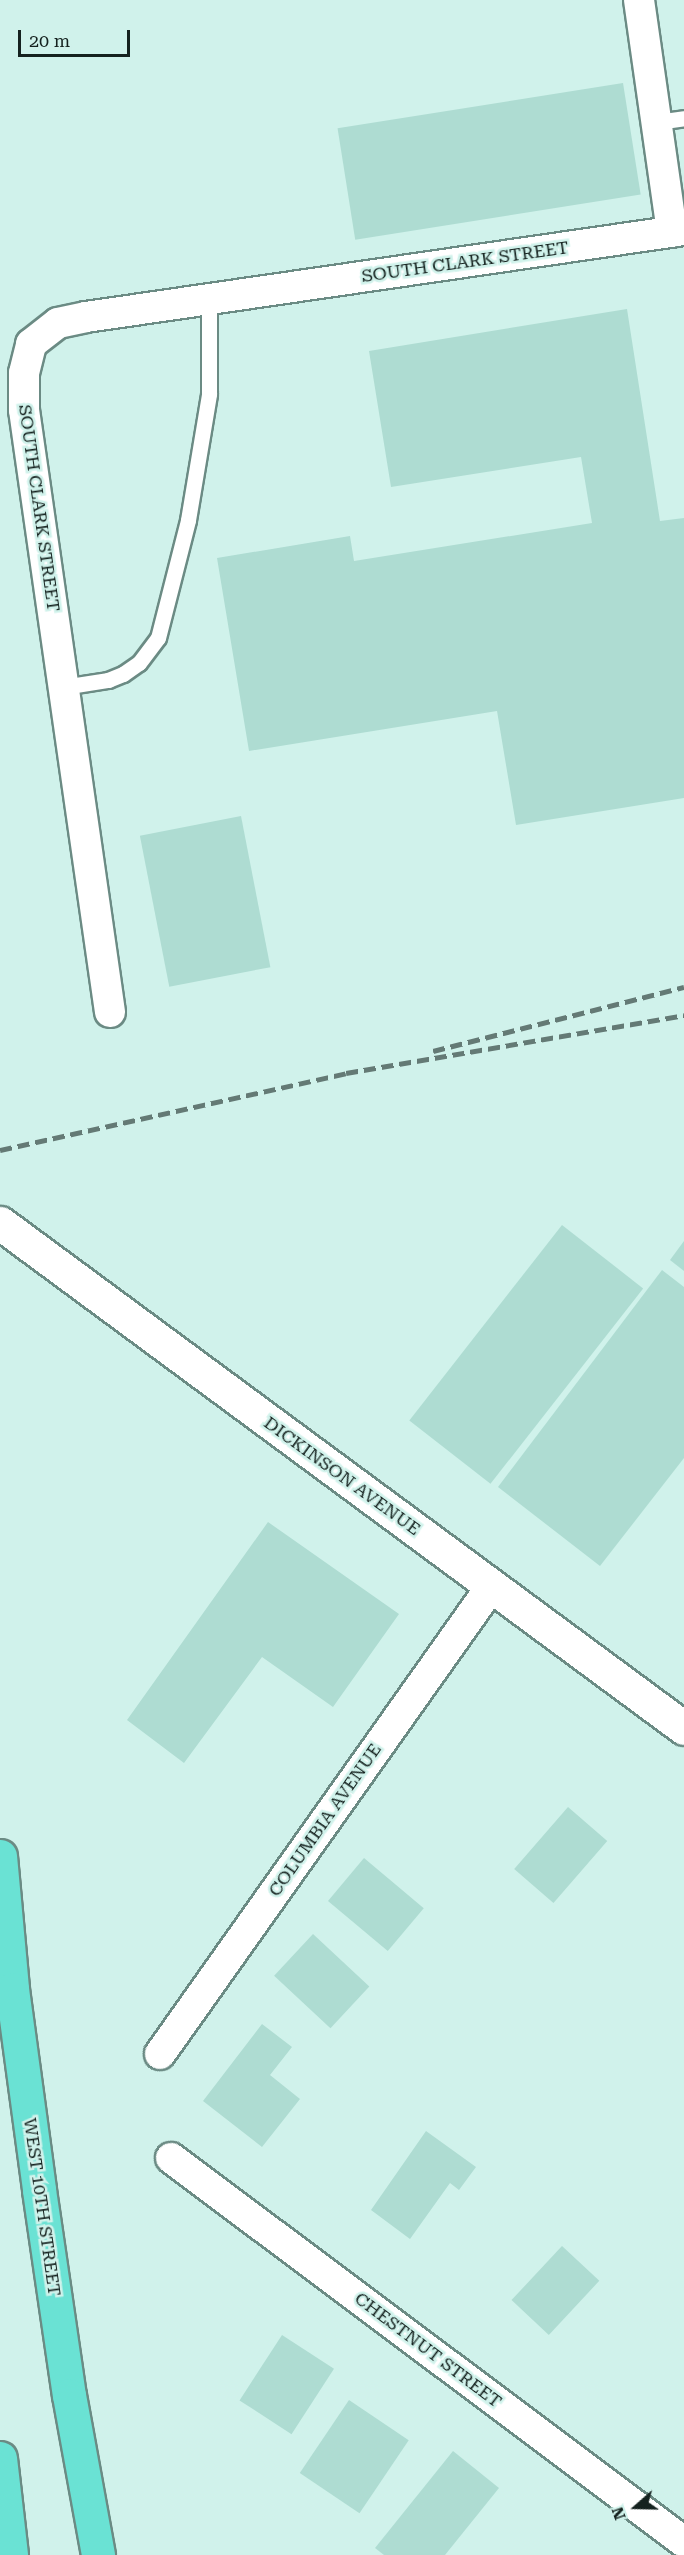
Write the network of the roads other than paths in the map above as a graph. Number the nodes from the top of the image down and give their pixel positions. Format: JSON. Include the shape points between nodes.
{"nodes":[{"id":1,"x":639,"y":0,"type":"edge"},
{"id":2,"x":670,"y":120,"type":"edge"},
{"id":3,"x":678,"y":231,"type":"edge"},
{"id":4,"x":209,"y":299,"type":"junction"},
{"id":5,"x":63,"y":687,"type":"junction"},
{"id":6,"x":110,"y":1012,"type":"dead end"},
{"id":7,"x":0,"y":1223,"type":"edge"},
{"id":8,"x":491,"y":1587,"type":"junction"},
{"id":9,"x":684,"y":1728,"type":"edge"},
{"id":10,"x":0,"y":1856,"type":"edge"},
{"id":11,"x":160,"y":2054,"type":"dead end"},
{"id":12,"x":171,"y":2158,"type":"dead end"},
{"id":13,"x":0,"y":2458,"type":"edge"},
{"id":14,"x":684,"y":2542,"type":"edge"},
{"id":15,"x":11,"y":2555,"type":"edge"},
{"id":16,"x":98,"y":2555,"type":"edge"}],
"edges":[{"from":1,"to":2,"type":"street"},
{"from":2,"to":3,"type":"street"},
{"from":3,"to":4,"type":"street","name":"SOUTH CLARK STREET"},
{"from":4,"to":5,"type":"lane","via":[[209,394],[188,520],[158,638],[139,663],[123,674]]},
{"from":4,"to":5,"type":"street","name":"SOUTH CLARK STREET","via":[[58,323],[31,344],[24,373],[24,410]]},
{"from":5,"to":6,"type":"street","name":"SOUTH CLARK STREET"},
{"from":7,"to":8,"type":"main road","name":"DICKINSON AVENUE"},
{"from":8,"to":9,"type":"main road","name":"DICKINSON AVENUE"},
{"from":8,"to":11,"type":"street","name":"COLUMBIA AVENUE"},
{"from":10,"to":16,"type":"main road","name":"WEST 10TH STREET","via":[[12,1989],[39,2190],[69,2395]]},
{"from":12,"to":14,"type":"street","name":"CHESTNUT STREET"},
{"from":13,"to":15,"type":"main road"}]}
